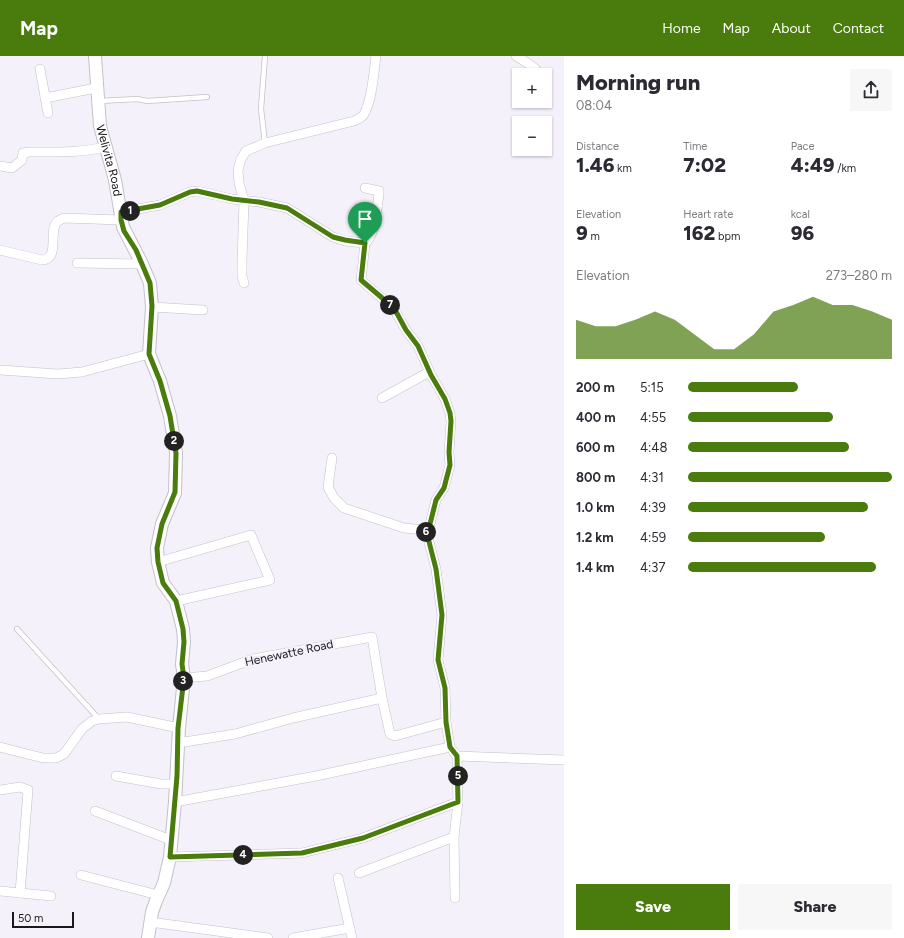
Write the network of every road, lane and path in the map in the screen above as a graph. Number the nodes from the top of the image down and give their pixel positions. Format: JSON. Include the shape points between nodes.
{"nodes":[{"id":1,"x":95,"y":56,"type":"edge"},
{"id":2,"x":265,"y":56,"type":"edge"},
{"id":3,"x":376,"y":56,"type":"edge"},
{"id":4,"x":516,"y":56,"type":"edge"},
{"id":5,"x":533,"y":68,"type":"edge"},
{"id":6,"x":40,"y":69,"type":"dead end"},
{"id":7,"x":97,"y":94,"type":"junction"},
{"id":8,"x":207,"y":97,"type":"dead end"},
{"id":9,"x":45,"y":98,"type":"junction"},
{"id":10,"x":48,"y":113,"type":"dead end"},
{"id":11,"x":265,"y":143,"type":"junction"},
{"id":12,"x":105,"y":147,"type":"junction"},
{"id":13,"x":0,"y":166,"type":"edge"},
{"id":14,"x":365,"y":188,"type":"dead end"},
{"id":15,"x":244,"y":201,"type":"junction"},
{"id":16,"x":121,"y":216,"type":"junction"},
{"id":17,"x":365,"y":243,"type":"junction"},
{"id":18,"x":0,"y":250,"type":"edge"},
{"id":19,"x":77,"y":263,"type":"dead end"},
{"id":20,"x":142,"y":264,"type":"junction"},
{"id":21,"x":244,"y":283,"type":"dead end"},
{"id":22,"x":152,"y":306,"type":"junction"},
{"id":23,"x":202,"y":310,"type":"dead end"},
{"id":24,"x":149,"y":354,"type":"junction"},
{"id":25,"x":0,"y":370,"type":"edge"},
{"id":26,"x":429,"y":372,"type":"junction"},
{"id":27,"x":382,"y":398,"type":"dead end"},
{"id":28,"x":332,"y":458,"type":"dead end"},
{"id":29,"x":426,"y":530,"type":"junction"},
{"id":30,"x":158,"y":562,"type":"junction"},
{"id":31,"x":176,"y":601,"type":"junction"},
{"id":32,"x":17,"y":629,"type":"dead end"},
{"id":33,"x":184,"y":678,"type":"junction"},
{"id":34,"x":382,"y":698,"type":"junction"},
{"id":35,"x":99,"y":719,"type":"junction"},
{"id":36,"x":446,"y":722,"type":"junction"},
{"id":37,"x":178,"y":728,"type":"junction"},
{"id":38,"x":178,"y":743,"type":"junction"},
{"id":39,"x":0,"y":747,"type":"edge"},
{"id":40,"x":450,"y":747,"type":"junction"},
{"id":41,"x":457,"y":756,"type":"junction"},
{"id":42,"x":564,"y":760,"type":"edge"},
{"id":43,"x":116,"y":776,"type":"dead end"},
{"id":44,"x":176,"y":784,"type":"junction"},
{"id":45,"x":0,"y":790,"type":"edge"},
{"id":46,"x":175,"y":802,"type":"junction"},
{"id":47,"x":458,"y":802,"type":"junction"},
{"id":48,"x":95,"y":812,"type":"dead end"},
{"id":49,"x":454,"y":837,"type":"junction"},
{"id":50,"x":171,"y":840,"type":"junction"},
{"id":51,"x":170,"y":857,"type":"junction"},
{"id":52,"x":358,"y":873,"type":"dead end"},
{"id":53,"x":81,"y":875,"type":"dead end"},
{"id":54,"x":338,"y":878,"type":"dead end"},
{"id":55,"x":0,"y":891,"type":"edge"},
{"id":56,"x":20,"y":893,"type":"junction"},
{"id":57,"x":158,"y":895,"type":"junction"},
{"id":58,"x":52,"y":896,"type":"dead end"},
{"id":59,"x":455,"y":898,"type":"dead end"},
{"id":60,"x":150,"y":922,"type":"junction"},
{"id":61,"x":350,"y":928,"type":"junction"},
{"id":62,"x":148,"y":938,"type":"edge"},
{"id":63,"x":268,"y":938,"type":"edge"},
{"id":64,"x":293,"y":938,"type":"edge"},
{"id":65,"x":352,"y":938,"type":"edge"}],
"edges":[{"from":1,"to":7,"type":"street","name":"Welivita Road"},
{"from":2,"to":11,"type":"lane","via":[[261,109]]},
{"from":3,"to":11,"type":"street","via":[[369,102],[361,118]]},
{"from":4,"to":5,"type":"street"},
{"from":6,"to":9,"type":"street"},
{"from":7,"to":8,"type":"lane","via":[[147,101]]},
{"from":7,"to":9,"type":"street"},
{"from":7,"to":12,"type":"street","name":"Welivita Road"},
{"from":9,"to":10,"type":"street"},
{"from":11,"to":15,"type":"street","via":[[246,151],[241,159],[238,170]]},
{"from":12,"to":13,"type":"street","via":[[89,151],[23,153],[22,160],[16,166]]},
{"from":12,"to":16,"type":"street","name":"Welivita Road","via":[[115,180]]},
{"from":14,"to":17,"type":"street","via":[[379,191],[379,195],[372,233]]},
{"from":15,"to":16,"type":"street","via":[[197,191]]},
{"from":15,"to":17,"type":"street","via":[[287,208],[333,237]]},
{"from":15,"to":21,"type":"street"},
{"from":16,"to":18,"type":"street","via":[[64,218],[58,221],[54,226],[53,249],[47,260]]},
{"from":16,"to":20,"type":"street","name":"Welivita Road","via":[[124,231]]},
{"from":17,"to":26,"type":"street","via":[[361,280],[394,308],[418,346]]},
{"from":19,"to":20,"type":"street"},
{"from":20,"to":22,"type":"street","name":"Welivita Road","via":[[150,283]]},
{"from":22,"to":23,"type":"street"},
{"from":22,"to":24,"type":"street","name":"Welivita Road"},
{"from":24,"to":25,"type":"street","via":[[82,372],[58,374]]},
{"from":24,"to":30,"type":"street","name":"Welivita Road","via":[[170,416],[176,453],[175,492],[159,536]]},
{"from":26,"to":27,"type":"street"},
{"from":26,"to":29,"type":"street","via":[[445,399],[451,421],[450,465],[444,488],[436,500]]},
{"from":28,"to":29,"type":"street","via":[[328,487],[344,508],[404,528]]},
{"from":29,"to":36,"type":"street","via":[[436,569],[442,615],[438,660],[445,688]]},
{"from":30,"to":31,"type":"street","name":"Welivita Road","via":[[163,583]]},
{"from":30,"to":31,"type":"street","via":[[251,535],[270,580]]},
{"from":31,"to":33,"type":"street","name":"Welivita Road","via":[[183,629]]},
{"from":32,"to":35,"type":"lane"},
{"from":33,"to":34,"type":"street","name":"Henewatte Road","via":[[207,676],[253,659],[372,637]]},
{"from":33,"to":37,"type":"street","name":"Welivita Road"},
{"from":34,"to":36,"type":"street","via":[[390,734],[395,736]]},
{"from":34,"to":38,"type":"street","via":[[234,734]]},
{"from":35,"to":37,"type":"street","via":[[126,716]]},
{"from":35,"to":39,"type":"street","via":[[82,729],[64,754],[56,758],[43,758]]},
{"from":36,"to":40,"type":"street"},
{"from":37,"to":38,"type":"street","name":"Welivita Road"},
{"from":38,"to":44,"type":"street","name":"Welivita Road"},
{"from":40,"to":41,"type":"street"},
{"from":40,"to":46,"type":"street","via":[[316,776]]},
{"from":41,"to":42,"type":"street"},
{"from":41,"to":47,"type":"street"},
{"from":43,"to":44,"type":"street"},
{"from":44,"to":46,"type":"street","name":"Welivita Road"},
{"from":45,"to":56,"type":"street","via":[[20,787],[28,790]]},
{"from":46,"to":50,"type":"street","name":"Welivita Road"},
{"from":47,"to":49,"type":"street"},
{"from":47,"to":51,"type":"street","via":[[363,838],[302,853]]},
{"from":48,"to":50,"type":"street"},
{"from":49,"to":52,"type":"street"},
{"from":49,"to":59,"type":"street"},
{"from":50,"to":51,"type":"street","name":"Welivita Road"},
{"from":51,"to":57,"type":"street","name":"Welivita Road","via":[[164,883]]},
{"from":53,"to":57,"type":"street"},
{"from":54,"to":61,"type":"street"},
{"from":55,"to":56,"type":"street"},
{"from":56,"to":58,"type":"street"},
{"from":57,"to":60,"type":"street","name":"Welivita Road"},
{"from":60,"to":62,"type":"street","name":"Welivita Road"},
{"from":60,"to":63,"type":"street"},
{"from":61,"to":64,"type":"street"},
{"from":61,"to":65,"type":"street"}]}
